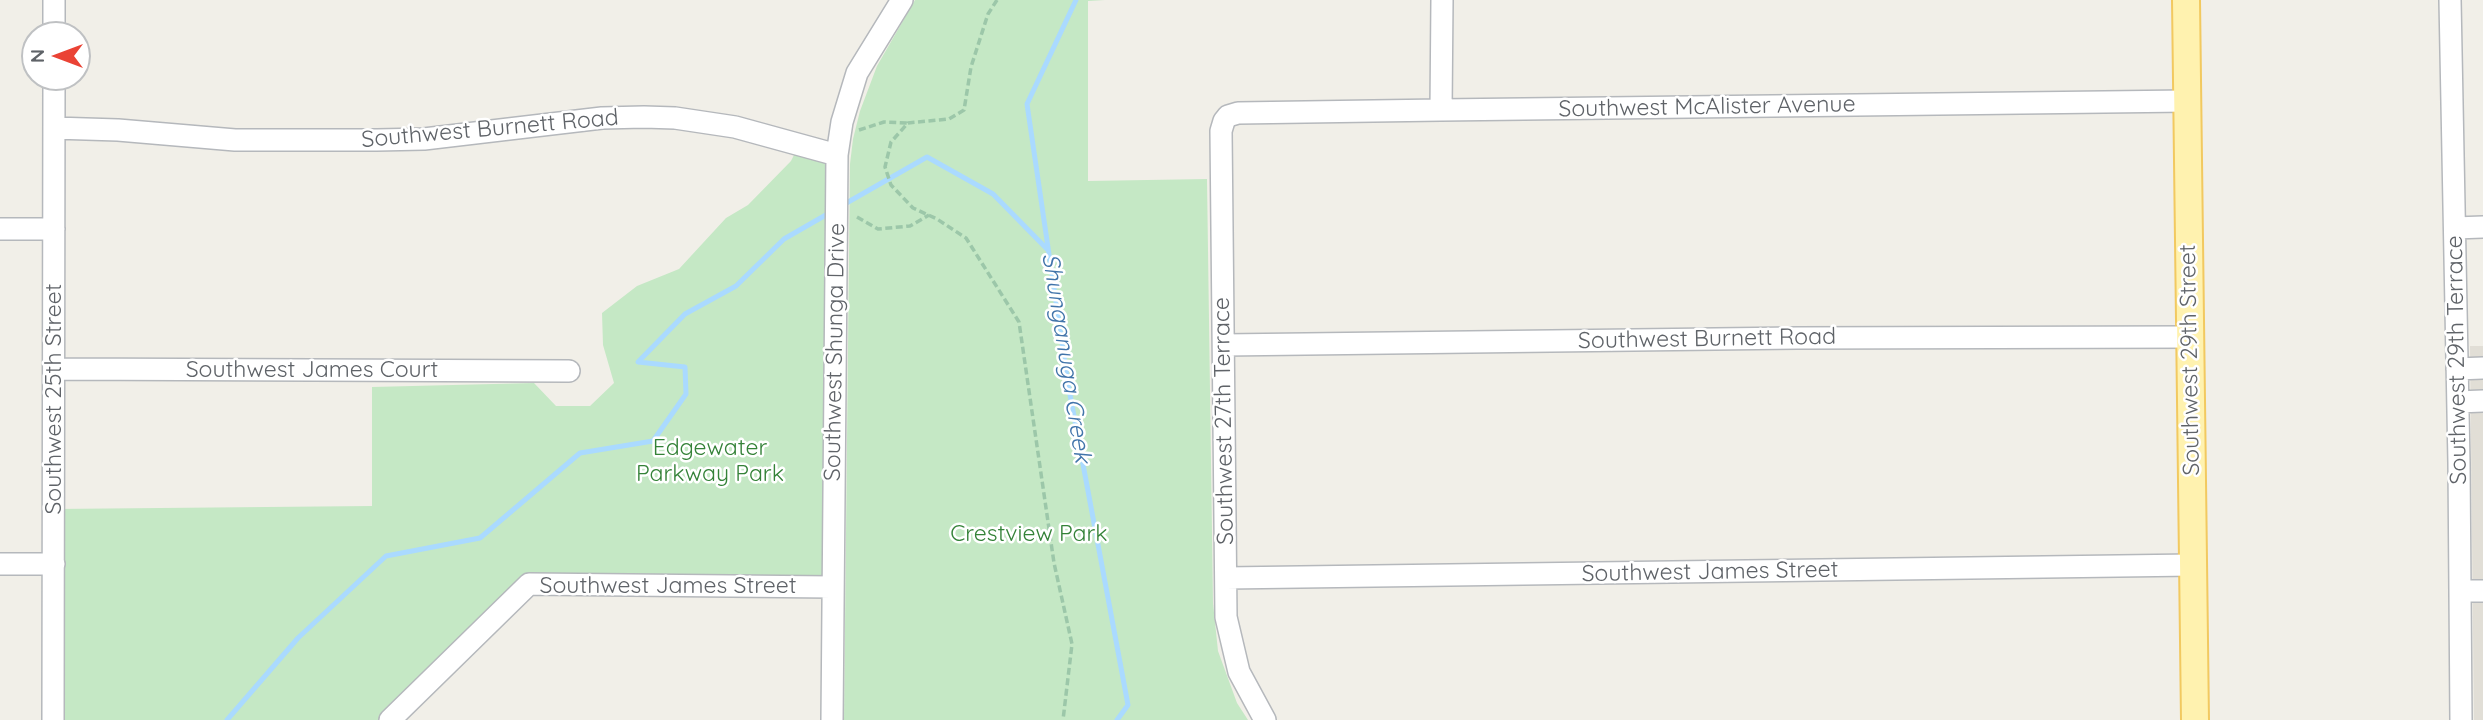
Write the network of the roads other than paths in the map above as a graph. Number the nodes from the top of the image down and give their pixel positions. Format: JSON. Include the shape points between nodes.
{"nodes":[{"id":1,"x":54,"y":0,"type":"edge"},
{"id":2,"x":902,"y":0,"type":"edge"},
{"id":3,"x":1442,"y":0,"type":"edge"},
{"id":4,"x":2186,"y":0,"type":"edge"},
{"id":5,"x":2450,"y":0,"type":"edge"},
{"id":6,"x":54,"y":21,"type":"edge"},
{"id":7,"x":54,"y":91,"type":"edge"},
{"id":8,"x":2187,"y":101,"type":"junction"},
{"id":9,"x":1441,"y":110,"type":"junction"},
{"id":10,"x":1228,"y":116,"type":"joint"},
{"id":11,"x":54,"y":128,"type":"junction"},
{"id":12,"x":837,"y":155,"type":"junction"},
{"id":13,"x":2455,"y":228,"type":"junction"},
{"id":14,"x":2483,"y":228,"type":"edge"},
{"id":15,"x":0,"y":229,"type":"edge"},
{"id":16,"x":54,"y":229,"type":"junction"},
{"id":17,"x":2190,"y":337,"type":"junction"},
{"id":18,"x":1224,"y":345,"type":"junction"},
{"id":19,"x":2483,"y":368,"type":"edge"},
{"id":20,"x":55,"y":369,"type":"junction"},
{"id":21,"x":2458,"y":369,"type":"junction"},
{"id":22,"x":569,"y":371,"type":"dead end"},
{"id":23,"x":2483,"y":401,"type":"edge"},
{"id":24,"x":2458,"y":402,"type":"junction"},
{"id":25,"x":0,"y":564,"type":"edge"},
{"id":26,"x":54,"y":564,"type":"junction"},
{"id":27,"x":2193,"y":565,"type":"junction"},
{"id":28,"x":1226,"y":578,"type":"junction"},
{"id":29,"x":832,"y":587,"type":"junction"},
{"id":30,"x":2460,"y":591,"type":"junction"},
{"id":31,"x":2483,"y":591,"type":"edge"},
{"id":32,"x":53,"y":720,"type":"edge"},
{"id":33,"x":390,"y":720,"type":"edge"},
{"id":34,"x":832,"y":720,"type":"edge"},
{"id":35,"x":1265,"y":720,"type":"edge"},
{"id":36,"x":2195,"y":720,"type":"edge"},
{"id":37,"x":2461,"y":720,"type":"edge"}],
"edges":[{"from":1,"to":6,"type":"street"},
{"from":2,"to":12,"type":"street","name":"Southwest Shunga Drive","via":[[857,73]]},
{"from":3,"to":9,"type":"street"},
{"from":4,"to":8,"type":"main road","name":"Southwest 29th Street"},
{"from":5,"to":13,"type":"street","name":"Southwest 29th Terrace"},
{"from":7,"to":11,"type":"street","name":"Southwest 25th Street"},
{"from":8,"to":9,"type":"street","name":"Southwest McAlister Avenue"},
{"from":8,"to":17,"type":"main road","name":"Southwest 29th Street"},
{"from":9,"to":10,"type":"street","name":"Southwest McAlister Avenue"},
{"from":10,"to":18,"type":"street","name":"Southwest 27th Terrace","via":[[1221,131]]},
{"from":11,"to":12,"type":"street","name":"Southwest Burnett Road","via":[[235,140],[377,140],[424,139],[602,118],[675,118],[735,127]]},
{"from":11,"to":16,"type":"street","name":"Southwest 25th Street"},
{"from":12,"to":29,"type":"street","name":"Southwest Shunga Drive"},
{"from":13,"to":14,"type":"street"},
{"from":13,"to":21,"type":"street","name":"Southwest 29th Terrace"},
{"from":15,"to":16,"type":"street"},
{"from":16,"to":20,"type":"street","name":"Southwest 25th Street"},
{"from":17,"to":18,"type":"street","name":"Southwest Burnett Road"},
{"from":17,"to":27,"type":"main road","name":"Southwest 29th Street"},
{"from":18,"to":28,"type":"street","name":"Southwest 27th Terrace"},
{"from":19,"to":21,"type":"street"},
{"from":20,"to":22,"type":"street","name":"Southwest James Court"},
{"from":20,"to":26,"type":"street","name":"Southwest 25th Street"},
{"from":21,"to":24,"type":"street","name":"Southwest 29th Terrace"},
{"from":23,"to":24,"type":"street"},
{"from":24,"to":30,"type":"street","name":"Southwest 29th Terrace"},
{"from":25,"to":26,"type":"street"},
{"from":26,"to":32,"type":"street","name":"Southwest 25th Street"},
{"from":27,"to":28,"type":"street","name":"Southwest James Street"},
{"from":27,"to":36,"type":"main road","name":"Southwest 29th Street"},
{"from":28,"to":35,"type":"street","name":"Southwest 27th Terrace","via":[[1226,617],[1233,654]]},
{"from":29,"to":33,"type":"street","name":"Southwest James Street","via":[[529,584]]},
{"from":29,"to":34,"type":"street","name":"Southwest Shunga Drive"},
{"from":30,"to":31,"type":"street"},
{"from":30,"to":37,"type":"street","name":"Southwest 29th Terrace"}]}
